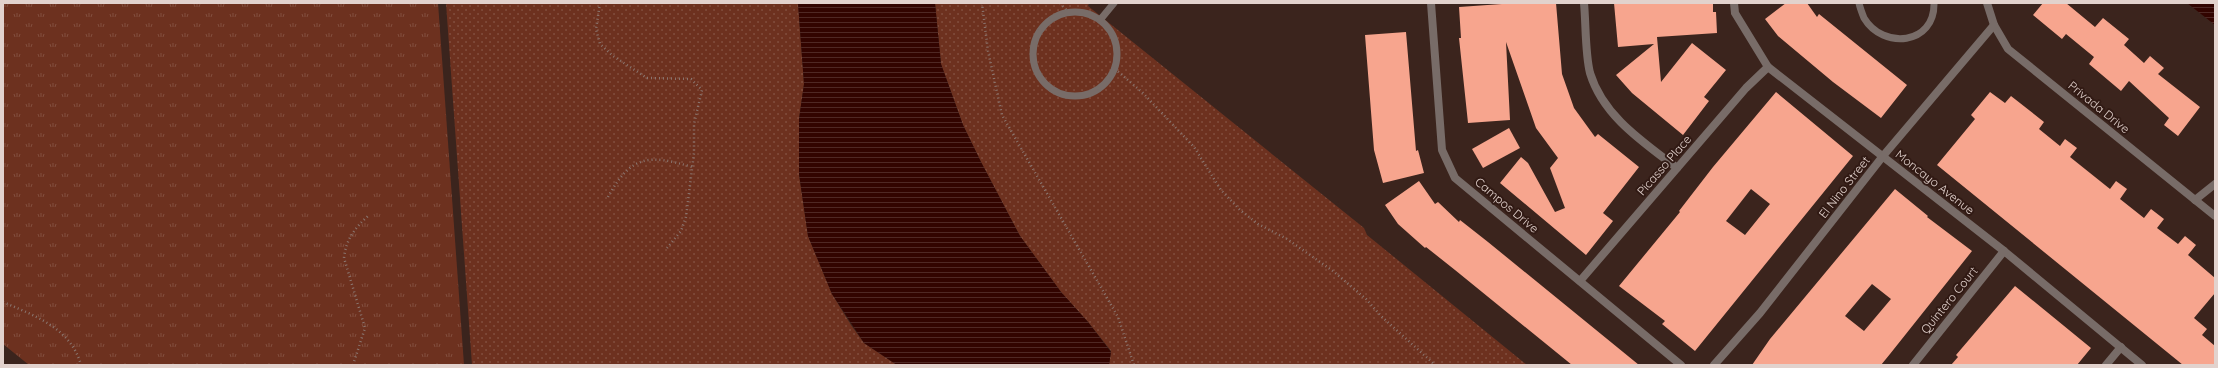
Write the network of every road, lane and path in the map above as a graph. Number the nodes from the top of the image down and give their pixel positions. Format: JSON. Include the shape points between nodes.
{"nodes":[{"id":1,"x":600,"y":3,"type":"edge"},
{"id":2,"x":982,"y":3,"type":"edge"},
{"id":3,"x":1060,"y":3,"type":"edge"},
{"id":4,"x":1114,"y":3,"type":"edge"},
{"id":5,"x":1431,"y":3,"type":"edge"},
{"id":6,"x":1584,"y":3,"type":"edge"},
{"id":7,"x":1734,"y":3,"type":"edge"},
{"id":8,"x":1859,"y":3,"type":"edge"},
{"id":9,"x":1934,"y":3,"type":"edge"},
{"id":10,"x":1987,"y":3,"type":"edge"},
{"id":11,"x":1069,"y":13,"type":"junction"},
{"id":12,"x":1100,"y":20,"type":"junction"},
{"id":13,"x":1994,"y":25,"type":"junction"},
{"id":14,"x":1768,"y":67,"type":"junction"},
{"id":15,"x":1115,"y":69,"type":"junction"},
{"id":16,"x":1883,"y":156,"type":"junction"},
{"id":17,"x":692,"y":167,"type":"junction"},
{"id":18,"x":1677,"y":168,"type":"junction"},
{"id":19,"x":2215,"y":184,"type":"edge"},
{"id":20,"x":608,"y":197,"type":"dead end"},
{"id":21,"x":2195,"y":200,"type":"junction"},
{"id":22,"x":368,"y":216,"type":"dead end"},
{"id":23,"x":2215,"y":216,"type":"edge"},
{"id":24,"x":667,"y":248,"type":"dead end"},
{"id":25,"x":2004,"y":251,"type":"junction"},
{"id":26,"x":1580,"y":281,"type":"junction"},
{"id":27,"x":3,"y":302,"type":"edge"},
{"id":28,"x":2120,"y":347,"type":"junction"},
{"id":29,"x":81,"y":365,"type":"edge"},
{"id":30,"x":353,"y":365,"type":"edge"},
{"id":31,"x":1134,"y":365,"type":"edge"},
{"id":32,"x":1435,"y":365,"type":"edge"},
{"id":33,"x":1681,"y":365,"type":"edge"},
{"id":34,"x":1714,"y":365,"type":"edge"},
{"id":35,"x":1912,"y":365,"type":"edge"},
{"id":36,"x":2106,"y":365,"type":"edge"},
{"id":37,"x":2142,"y":365,"type":"edge"}],
"edges":[{"from":1,"to":17,"type":"path","via":[[596,29],[600,44],[604,48],[647,78],[691,79],[702,90],[694,124]]},
{"from":2,"to":31,"type":"path","via":[[988,51],[1002,115],[1118,317]]},
{"from":3,"to":11,"type":"path"},
{"from":4,"to":12,"type":"lane"},
{"from":5,"to":26,"type":"street","name":"Campos Drive","via":[[1442,150],[1455,178]]},
{"from":6,"to":18,"type":"street","via":[[1590,71],[1604,104],[1647,147]]},
{"from":7,"to":14,"type":"street","name":"Moncayo Avenue","via":[[1735,13]]},
{"from":8,"to":9,"type":"lane","via":[[1864,18],[1882,34],[1908,39],[1918,36],[1930,23]]},
{"from":10,"to":13,"type":"street","name":"Privada Drive"},
{"from":11,"to":12,"type":"lane","via":[[1090,15]]},
{"from":11,"to":15,"type":"lane","via":[[1056,17],[1045,25],[1037,36],[1034,63],[1039,76],[1054,90],[1072,96],[1086,95],[1098,90]]},
{"from":12,"to":15,"type":"lane","via":[[1115,42]]},
{"from":13,"to":16,"type":"street","name":"El Nino Street"},
{"from":13,"to":21,"type":"street","name":"Privada Drive","via":[[2008,50]]},
{"from":14,"to":16,"type":"street","name":"Moncayo Avenue"},
{"from":14,"to":18,"type":"street","name":"Picasso Place","via":[[1746,88]]},
{"from":15,"to":32,"type":"path","via":[[1144,93],[1194,147],[1221,190],[1240,210],[1333,271]]},
{"from":16,"to":25,"type":"street","name":"Moncayo Avenue"},
{"from":16,"to":34,"type":"street","name":"El Nino Street","via":[[1760,313]]},
{"from":17,"to":20,"type":"path","via":[[651,158],[638,163],[622,175]]},
{"from":17,"to":24,"type":"path","via":[[686,217],[681,231]]},
{"from":18,"to":26,"type":"street","name":"Picasso Place"},
{"from":19,"to":21,"type":"street"},
{"from":21,"to":23,"type":"street","name":"Privada Drive"},
{"from":22,"to":30,"type":"path","via":[[355,227],[344,249],[345,265],[365,328]]},
{"from":25,"to":28,"type":"street","name":"Moncayo Avenue"},
{"from":25,"to":35,"type":"street","name":"Quintero Court"},
{"from":26,"to":33,"type":"street","name":"Campos Drive"},
{"from":27,"to":29,"type":"path","via":[[46,322],[62,333],[78,354]]},
{"from":28,"to":36,"type":"street"},
{"from":28,"to":37,"type":"street","name":"Moncayo Avenue"}]}
